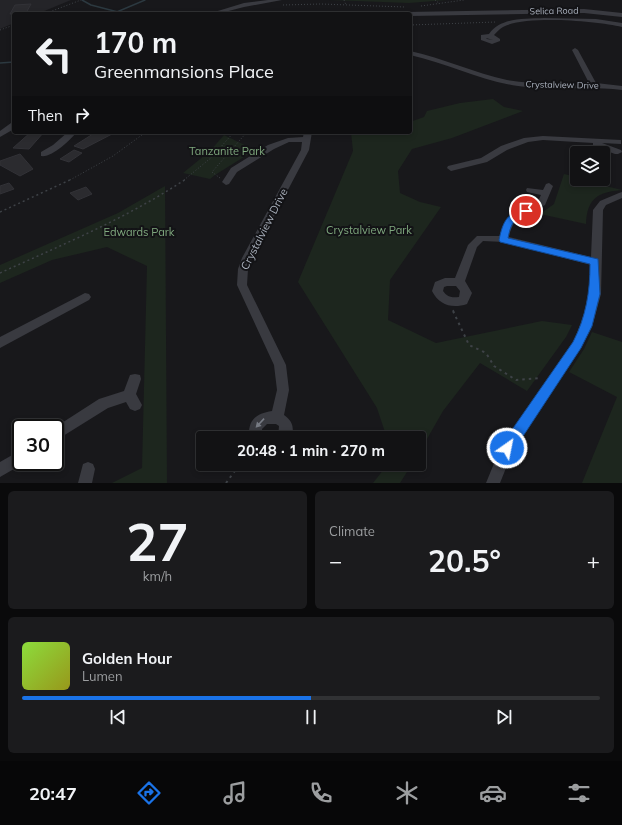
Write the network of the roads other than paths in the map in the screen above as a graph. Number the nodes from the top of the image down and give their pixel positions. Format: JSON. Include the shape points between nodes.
{"nodes":[{"id":1,"x":279,"y":3,"type":"edge"},
{"id":2,"x":218,"y":12,"type":"edge"},
{"id":3,"x":412,"y":14,"type":"edge"},
{"id":4,"x":622,"y":15,"type":"edge"},
{"id":5,"x":622,"y":25,"type":"edge"},
{"id":6,"x":491,"y":36,"type":"dead end"},
{"id":7,"x":575,"y":50,"type":"dead end"},
{"id":8,"x":412,"y":53,"type":"edge"},
{"id":9,"x":593,"y":85,"type":"junction"},
{"id":10,"x":622,"y":88,"type":"edge"},
{"id":11,"x":12,"y":126,"type":"edge"},
{"id":12,"x":71,"y":134,"type":"edge"},
{"id":13,"x":0,"y":135,"type":"edge"},
{"id":14,"x":307,"y":136,"type":"edge"},
{"id":15,"x":574,"y":140,"type":"junction"},
{"id":16,"x":622,"y":142,"type":"edge"},
{"id":17,"x":44,"y":154,"type":"dead end"},
{"id":18,"x":620,"y":154,"type":"edge"},
{"id":19,"x":451,"y":168,"type":"dead end"},
{"id":20,"x":226,"y":182,"type":"road end"},
{"id":21,"x":530,"y":190,"type":"dead end"},
{"id":22,"x":620,"y":196,"type":"edge"},
{"id":23,"x":504,"y":240,"type":"junction"},
{"id":24,"x":595,"y":262,"type":"junction"},
{"id":25,"x":459,"y":282,"type":"dead end"},
{"id":26,"x":85,"y":297,"type":"dead end"},
{"id":27,"x":0,"y":343,"type":"edge"},
{"id":28,"x":135,"y":379,"type":"dead end"},
{"id":29,"x":277,"y":417,"type":"junction"},
{"id":30,"x":64,"y":429,"type":"edge"},
{"id":31,"x":254,"y":431,"type":"edge"},
{"id":32,"x":288,"y":431,"type":"edge"},
{"id":33,"x":12,"y":463,"type":"edge"},
{"id":34,"x":88,"y":469,"type":"dead end"},
{"id":35,"x":0,"y":470,"type":"edge"},
{"id":36,"x":85,"y":483,"type":"edge"},
{"id":37,"x":493,"y":483,"type":"edge"}],
"edges":[{"from":1,"to":2,"type":"street","via":[[244,5]]},
{"from":3,"to":4,"type":"street","via":[[584,11]]},
{"from":5,"to":6,"type":"street","name":"Selica Road","via":[[578,20],[521,21],[498,28]]},
{"from":7,"to":9,"type":"street"},
{"from":8,"to":9,"type":"street","name":"Crystalview Drive","via":[[438,59],[483,76],[518,84]]},
{"from":9,"to":10,"type":"street","name":"Crystalview Drive"},
{"from":11,"to":13,"type":"street"},
{"from":12,"to":17,"type":"street"},
{"from":14,"to":20,"type":"street","via":[[280,142],[234,170]]},
{"from":14,"to":29,"type":"street","name":"Crystalview Drive","via":[[305,150],[247,258],[242,276],[242,285],[280,365],[283,390]]},
{"from":15,"to":16,"type":"street"},
{"from":15,"to":18,"type":"street"},
{"from":15,"to":19,"type":"street","via":[[527,140],[504,148],[484,160]]},
{"from":16,"to":18,"type":"street","via":[[615,145]]},
{"from":21,"to":23,"type":"street","via":[[547,189],[542,203],[512,218],[507,224]]},
{"from":22,"to":24,"type":"street","via":[[603,203],[598,210]]},
{"from":23,"to":24,"type":"street"},
{"from":23,"to":25,"type":"street","via":[[489,237],[476,241]]},
{"from":24,"to":37,"type":"street","via":[[595,294],[586,326],[577,345],[507,448]]},
{"from":26,"to":27,"type":"street"},
{"from":28,"to":30,"type":"street","via":[[132,400],[104,403]]},
{"from":29,"to":31,"type":"street","one_way":true,"via":[[265,417]]},
{"from":29,"to":32,"type":"street","via":[[286,425]]},
{"from":33,"to":35,"type":"street"},
{"from":34,"to":36,"type":"street"}]}
